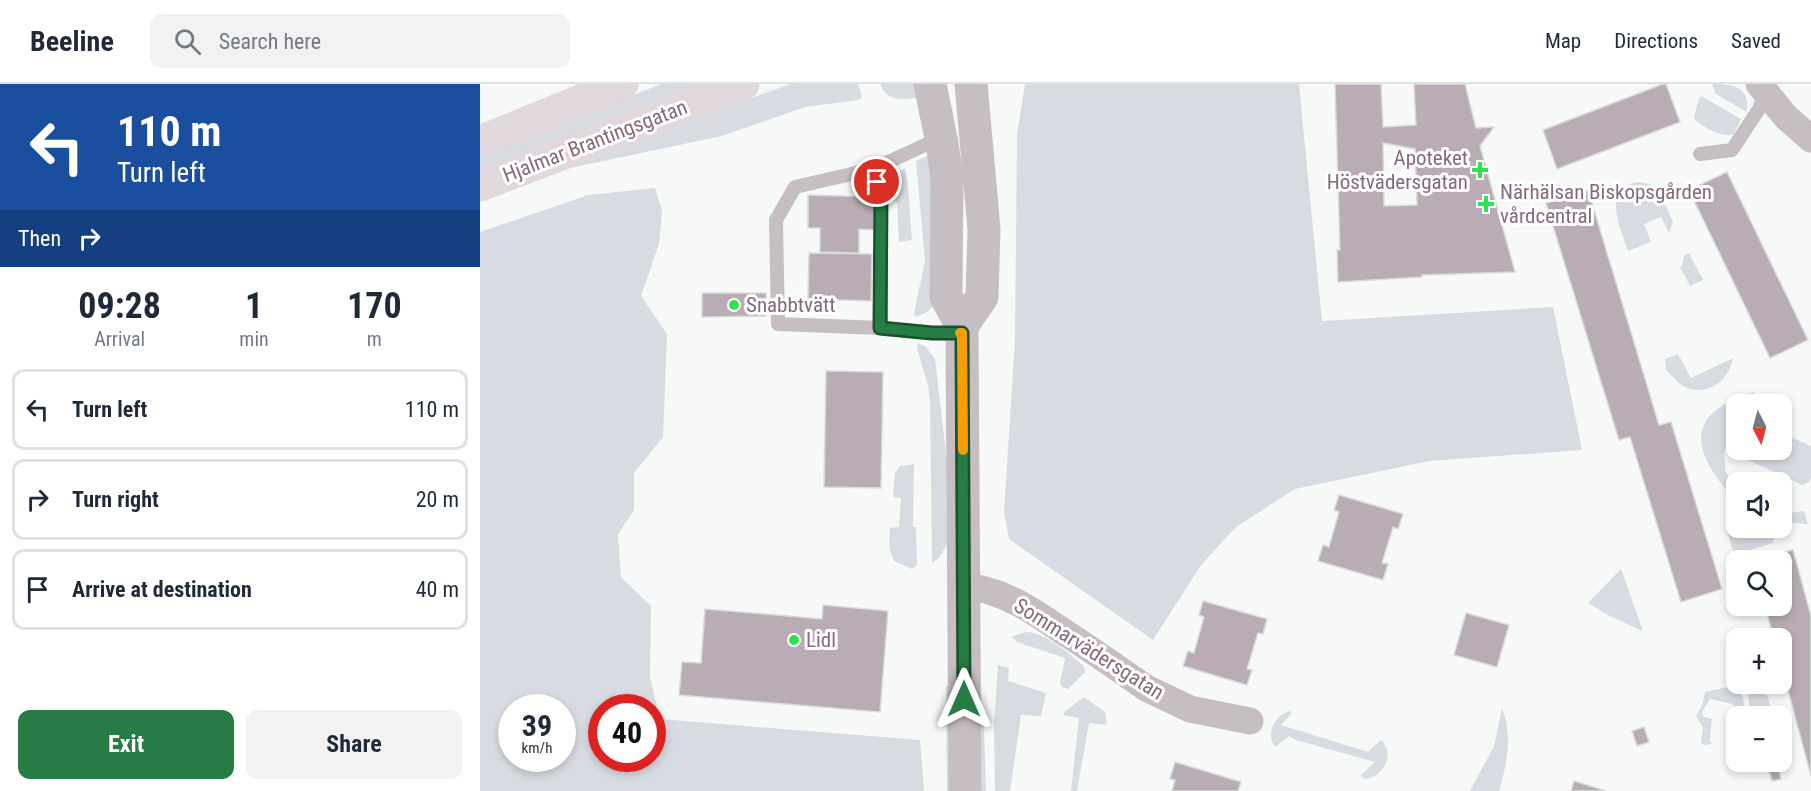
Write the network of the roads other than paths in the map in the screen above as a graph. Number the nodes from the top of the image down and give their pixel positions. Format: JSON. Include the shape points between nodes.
{"nodes":[{"id":1,"x":622,"y":84,"type":"edge"},
{"id":2,"x":743,"y":84,"type":"edge"},
{"id":3,"x":930,"y":84,"type":"edge"},
{"id":4,"x":971,"y":84,"type":"edge"},
{"id":5,"x":1765,"y":86,"type":"edge"},
{"id":6,"x":1811,"y":139,"type":"edge"},
{"id":7,"x":480,"y":142,"type":"edge"},
{"id":8,"x":942,"y":143,"type":"junction"},
{"id":9,"x":1700,"y":154,"type":"dead end"},
{"id":10,"x":873,"y":170,"type":"junction"},
{"id":11,"x":480,"y":185,"type":"edge"},
{"id":12,"x":880,"y":328,"type":"junction"},
{"id":13,"x":962,"y":330,"type":"junction"},
{"id":14,"x":963,"y":586,"type":"junction"},
{"id":15,"x":1250,"y":721,"type":"dead end"},
{"id":16,"x":965,"y":791,"type":"edge"}],
"edges":[{"from":1,"to":7,"type":"main road","name":"Hjalmar Brantingsgatan"},
{"from":2,"to":11,"type":"main road","name":"Hjalmar Brantingsgatan"},
{"from":3,"to":8,"type":"street"},
{"from":4,"to":13,"type":"street","via":[[984,229],[982,297]]},
{"from":5,"to":6,"type":"street","via":[[1786,117]]},
{"from":5,"to":9,"type":"lane","via":[[1759,109],[1732,150]]},
{"from":8,"to":10,"type":"lane","via":[[925,145]]},
{"from":8,"to":13,"type":"street","via":[[947,178],[946,297]]},
{"from":10,"to":12,"type":"lane","via":[[881,194]]},
{"from":10,"to":12,"type":"lane","via":[[795,187],[776,220],[778,324]]},
{"from":12,"to":13,"type":"lane","via":[[932,333]]},
{"from":13,"to":14,"type":"street"},
{"from":14,"to":15,"type":"street","name":"Sommarvädersgatan","via":[[980,587],[1023,605],[1165,698],[1190,709]]},
{"from":14,"to":16,"type":"street"}]}
